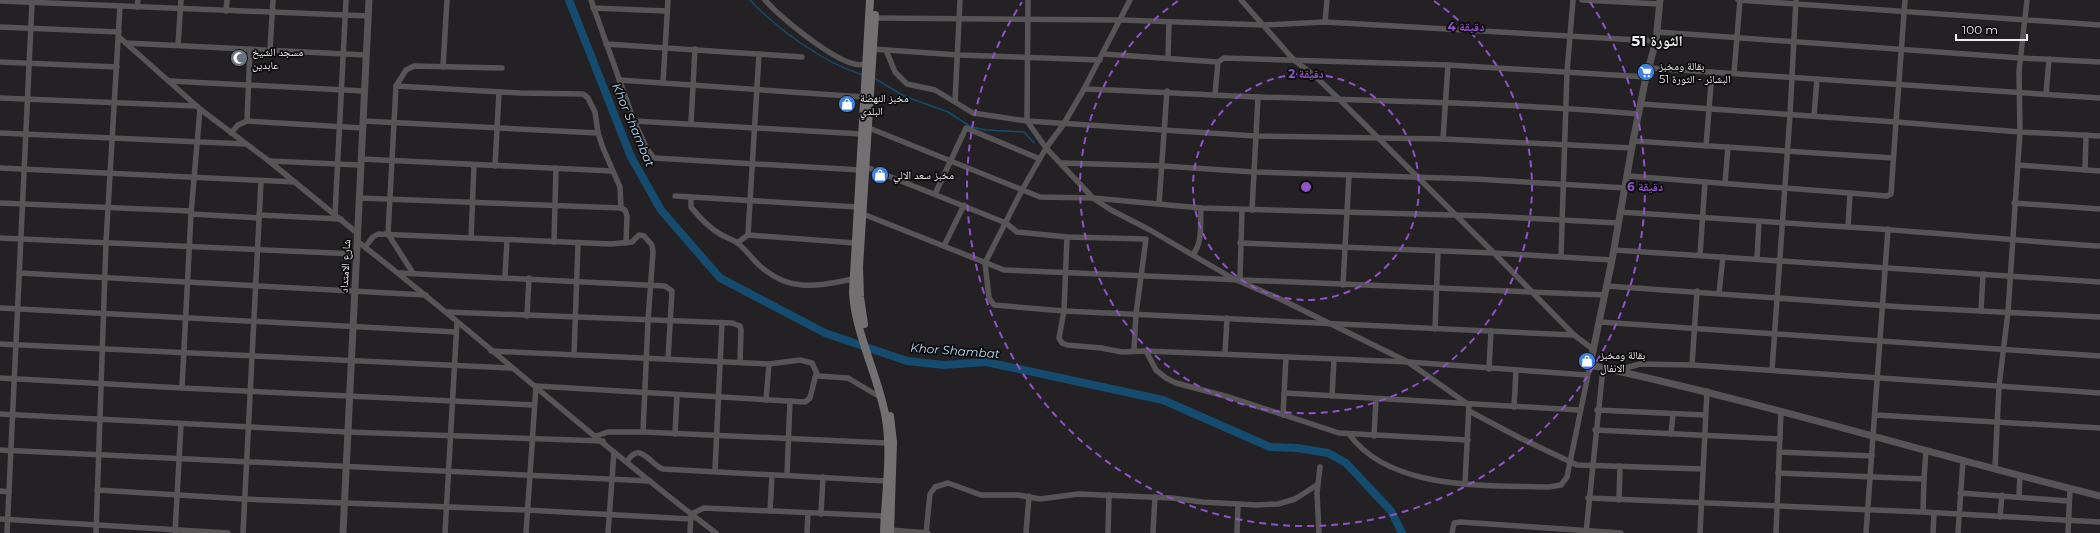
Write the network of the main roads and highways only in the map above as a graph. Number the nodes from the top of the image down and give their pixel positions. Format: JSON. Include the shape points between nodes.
{"nodes":[{"id":1,"x":870,"y":0,"type":"edge"},
{"id":2,"x":876,"y":0,"type":"edge"},
{"id":3,"x":869,"y":75,"type":"junction"},
{"id":4,"x":863,"y":169,"type":"junction"},
{"id":5,"x":861,"y":322,"type":"junction"},
{"id":6,"x":872,"y":360,"type":"junction"},
{"id":7,"x":888,"y":532,"type":"edge"}],
"edges":[{"from":1,"to":3,"type":"main road"},
{"from":2,"to":3,"type":"main road"},
{"from":3,"to":4,"type":"main road","via":[[869,128]]},
{"from":3,"to":4,"type":"main road","via":[[864,97]]},
{"from":4,"to":5,"type":"main road","via":[[859,285]]},
{"from":4,"to":5,"type":"main road","via":[[857,207],[853,279],[853,298]]},
{"from":5,"to":6,"type":"main road"},
{"from":6,"to":7,"type":"main road","via":[[886,419],[884,516]]},
{"from":6,"to":7,"type":"main road","via":[[888,404],[893,432]]}]}
